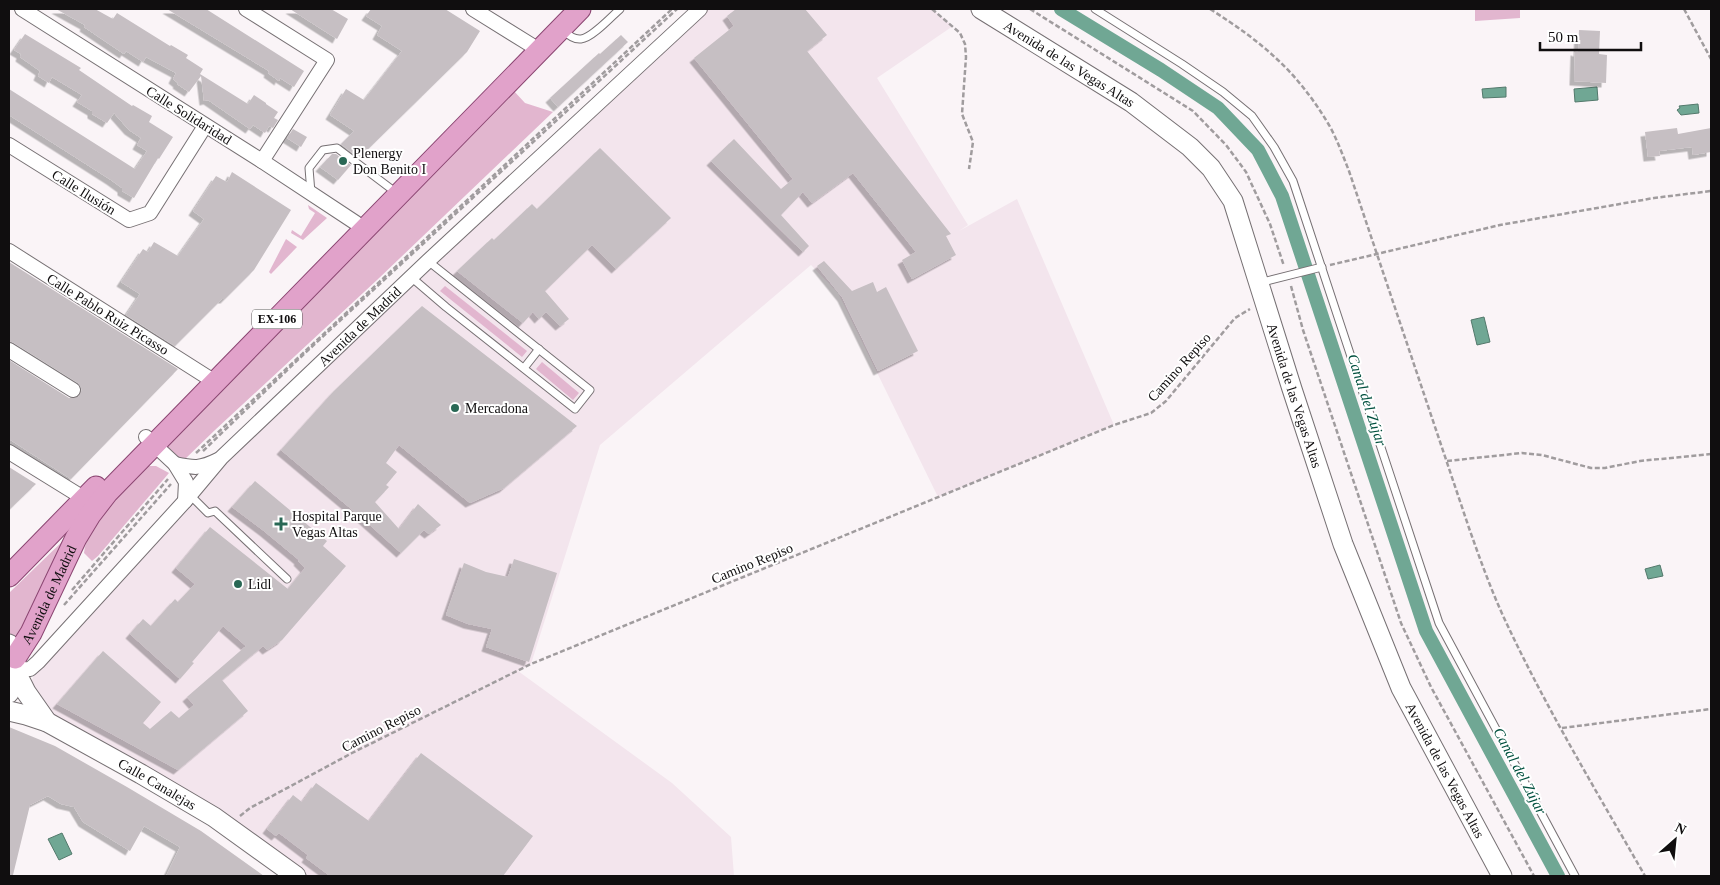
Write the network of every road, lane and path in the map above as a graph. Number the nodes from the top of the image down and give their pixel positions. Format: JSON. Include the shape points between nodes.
{"nodes":[{"id":1,"x":22,"y":9,"type":"edge"},
{"id":2,"x":246,"y":9,"type":"edge"},
{"id":3,"x":473,"y":9,"type":"edge"},
{"id":4,"x":580,"y":9,"type":"edge"},
{"id":5,"x":620,"y":9,"type":"edge"},
{"id":6,"x":672,"y":9,"type":"edge"},
{"id":7,"x":700,"y":9,"type":"edge"},
{"id":8,"x":932,"y":9,"type":"edge"},
{"id":9,"x":980,"y":9,"type":"edge"},
{"id":10,"x":1094,"y":9,"type":"edge"},
{"id":11,"x":1210,"y":9,"type":"edge"},
{"id":12,"x":1684,"y":9,"type":"edge"},
{"id":13,"x":561,"y":19,"type":"edge"},
{"id":14,"x":531,"y":45,"type":"junction"},
{"id":15,"x":1711,"y":59,"type":"edge"},
{"id":16,"x":205,"y":126,"type":"junction"},
{"id":17,"x":9,"y":145,"type":"edge"},
{"id":18,"x":262,"y":161,"type":"junction"},
{"id":19,"x":969,"y":169,"type":"dead end"},
{"id":20,"x":390,"y":188,"type":"junction"},
{"id":21,"x":1711,"y":191,"type":"edge"},
{"id":22,"x":311,"y":194,"type":"junction"},
{"id":23,"x":356,"y":223,"type":"junction"},
{"id":24,"x":9,"y":251,"type":"edge"},
{"id":25,"x":1378,"y":254,"type":"junction"},
{"id":26,"x":428,"y":261,"type":"junction"},
{"id":27,"x":1322,"y":267,"type":"junction"},
{"id":28,"x":412,"y":277,"type":"junction"},
{"id":29,"x":1259,"y":283,"type":"junction"},
{"id":30,"x":1265,"y":303,"type":"junction"},
{"id":31,"x":539,"y":349,"type":"junction"},
{"id":32,"x":9,"y":350,"type":"edge"},
{"id":33,"x":524,"y":368,"type":"junction"},
{"id":34,"x":211,"y":379,"type":"junction"},
{"id":35,"x":73,"y":390,"type":"dead end"},
{"id":36,"x":150,"y":441,"type":"junction"},
{"id":37,"x":9,"y":452,"type":"edge"},
{"id":38,"x":1711,"y":454,"type":"edge"},
{"id":39,"x":221,"y":458,"type":"junction"},
{"id":40,"x":1447,"y":461,"type":"junction"},
{"id":41,"x":179,"y":466,"type":"junction"},
{"id":42,"x":188,"y":498,"type":"junction"},
{"id":43,"x":85,"y":499,"type":"junction"},
{"id":44,"x":9,"y":576,"type":"edge"},
{"id":45,"x":287,"y":579,"type":"dead end"},
{"id":46,"x":70,"y":592,"type":"dead end"},
{"id":47,"x":14,"y":661,"type":"edge"},
{"id":48,"x":38,"y":662,"type":"junction"},
{"id":49,"x":9,"y":693,"type":"edge"},
{"id":50,"x":30,"y":700,"type":"junction"},
{"id":51,"x":1711,"y":709,"type":"edge"},
{"id":52,"x":11,"y":713,"type":"edge"},
{"id":53,"x":47,"y":722,"type":"junction"},
{"id":54,"x":1562,"y":728,"type":"junction"},
{"id":55,"x":228,"y":827,"type":"junction"},
{"id":56,"x":296,"y":876,"type":"edge"},
{"id":57,"x":1502,"y":876,"type":"edge"},
{"id":58,"x":1575,"y":876,"type":"edge"},
{"id":59,"x":1645,"y":876,"type":"edge"}],
"edges":[{"from":1,"to":16,"type":"street","name":"Calle Solidaridad"},
{"from":2,"to":18,"type":"street","via":[[326,60]]},
{"from":3,"to":14,"type":"street"},
{"from":4,"to":13,"type":"main road","name":"Avenida de Madrid","number":"EX-106"},
{"from":5,"to":13,"type":"lane","via":[[588,37],[580,40],[570,37]]},
{"from":6,"to":41,"type":"path"},
{"from":7,"to":26,"type":"street","name":"Avenida de Madrid"},
{"from":8,"to":19,"type":"path","via":[[960,34],[965,44],[962,114],[973,142]]},
{"from":9,"to":29,"type":"street","name":"Avenida de las Vegas Altas","via":[[1131,102],[1190,147],[1211,168],[1233,200]]},
{"from":10,"to":27,"type":"lane","via":[[1182,64],[1252,116],[1293,181]]},
{"from":11,"to":25,"type":"path","via":[[1254,38],[1286,66],[1311,96],[1330,127],[1349,170]]},
{"from":12,"to":15,"type":"path"},
{"from":13,"to":14,"type":"main road","name":"Avenida de Madrid","number":"EX-106"},
{"from":13,"to":34,"type":"main road","name":"Avenida de Madrid","number":"EX-106"},
{"from":14,"to":20,"type":"main road","name":"Avenida de Madrid","number":"EX-106"},
{"from":16,"to":17,"type":"street","name":"Calle Ilusión","via":[[150,213],[129,220]]},
{"from":16,"to":18,"type":"street","name":"Calle Solidaridad"},
{"from":18,"to":22,"type":"street","name":"Calle Solidaridad"},
{"from":20,"to":22,"type":"lane","via":[[337,148],[323,150],[309,168]]},
{"from":20,"to":23,"type":"main road","name":"Avenida de Madrid","number":"EX-106"},
{"from":21,"to":25,"type":"path","via":[[1500,225]]},
{"from":22,"to":23,"type":"street","name":"Calle Solidaridad"},
{"from":23,"to":34,"type":"main road","name":"Avenida de Madrid","number":"EX-106"},
{"from":24,"to":34,"type":"street","name":"Calle Pablo Ruiz Picasso"},
{"from":25,"to":27,"type":"path"},
{"from":25,"to":40,"type":"path"},
{"from":26,"to":28,"type":"street","name":"Avenida de Madrid"},
{"from":26,"to":31,"type":"lane"},
{"from":27,"to":29,"type":"lane"},
{"from":27,"to":58,"type":"lane","via":[[1439,623]]},
{"from":28,"to":33,"type":"lane"},
{"from":28,"to":39,"type":"street","name":"Avenida de Madrid"},
{"from":29,"to":30,"type":"street","name":"Avenida de las Vegas Altas"},
{"from":30,"to":55,"type":"path","name":"Camino Repiso","via":[[1235,318],[1166,401],[1151,412],[531,664],[250,808]]},
{"from":30,"to":57,"type":"street","name":"Avenida de las Vegas Altas","via":[[1343,544],[1401,688]]},
{"from":31,"to":33,"type":"lane"},
{"from":31,"to":33,"type":"lane","via":[[590,390],[575,409]]},
{"from":32,"to":35,"type":"street"},
{"from":34,"to":36,"type":"main road","name":"Avenida de Madrid","number":"EX-106"},
{"from":36,"to":41,"type":"street"},
{"from":36,"to":43,"type":"main road","name":"Avenida de Madrid","number":"EX-106"},
{"from":36,"to":47,"type":"main road","name":"Avenida de Madrid","number":"EX-106","via":[[90,515]]},
{"from":37,"to":43,"type":"street"},
{"from":38,"to":40,"type":"path","via":[[1605,468],[1522,453]]},
{"from":39,"to":41,"type":"street","via":[[195,468]]},
{"from":39,"to":42,"type":"street","name":"Avenida de Madrid"},
{"from":40,"to":54,"type":"path","via":[[1489,582],[1534,679]]},
{"from":41,"to":42,"type":"street"},
{"from":41,"to":46,"type":"path"},
{"from":42,"to":45,"type":"lane","via":[[208,513],[215,512]]},
{"from":42,"to":48,"type":"street","name":"Avenida de Madrid"},
{"from":43,"to":44,"type":"main road","name":"Avenida de Madrid","number":"EX-106"},
{"from":47,"to":48,"type":"street","via":[[30,668]]},
{"from":47,"to":49,"type":"street","via":[[15,681]]},
{"from":47,"to":50,"type":"street"},
{"from":48,"to":50,"type":"street"},
{"from":50,"to":53,"type":"street"},
{"from":51,"to":54,"type":"path"},
{"from":52,"to":53,"type":"street","name":"Calle Canalejas"},
{"from":53,"to":55,"type":"street","name":"Calle Canalejas"},
{"from":54,"to":59,"type":"path"},
{"from":55,"to":56,"type":"street","name":"Calle Canalejas"}]}
